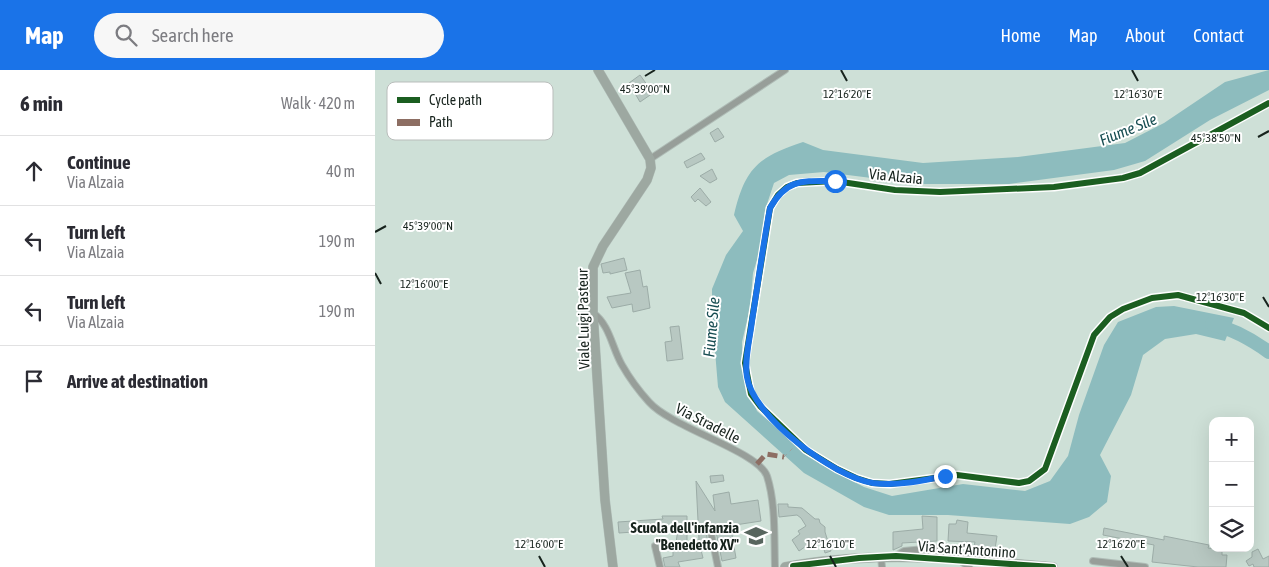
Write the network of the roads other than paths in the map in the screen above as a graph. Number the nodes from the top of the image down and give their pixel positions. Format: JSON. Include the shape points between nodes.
{"nodes":[{"id":1,"x":598,"y":70,"type":"edge"},
{"id":2,"x":785,"y":70,"type":"edge"},
{"id":3,"x":1269,"y":103,"type":"edge"},
{"id":4,"x":650,"y":159,"type":"junction"},
{"id":5,"x":593,"y":313,"type":"junction"},
{"id":6,"x":1269,"y":328,"type":"edge"},
{"id":7,"x":710,"y":528,"type":"dead end"},
{"id":8,"x":655,"y":546,"type":"dead end"},
{"id":9,"x":945,"y":547,"type":"dead end"},
{"id":10,"x":896,"y":556,"type":"junction"},
{"id":11,"x":881,"y":557,"type":"junction"},
{"id":12,"x":961,"y":561,"type":"junction"},
{"id":13,"x":1093,"y":561,"type":"dead end"},
{"id":14,"x":988,"y":565,"type":"edge"},
{"id":15,"x":790,"y":566,"type":"edge"},
{"id":16,"x":1020,"y":566,"type":"edge"},
{"id":17,"x":613,"y":567,"type":"edge"},
{"id":18,"x":661,"y":567,"type":"edge"},
{"id":19,"x":718,"y":567,"type":"edge"},
{"id":20,"x":775,"y":567,"type":"edge"},
{"id":21,"x":882,"y":567,"type":"edge"},
{"id":22,"x":969,"y":567,"type":"edge"},
{"id":23,"x":1053,"y":567,"type":"edge"},
{"id":24,"x":1145,"y":567,"type":"edge"}],
"edges":[{"from":1,"to":4,"type":"street"},
{"from":2,"to":4,"type":"street"},
{"from":3,"to":6,"type":"street","name":"Via Alzaia","via":[[1140,173],[1094,183],[933,192],[835,181],[797,182],[778,195],[770,208],[745,363],[751,394],[760,406],[806,450],[855,478],[890,484],[957,475],[1019,483],[1029,481],[1045,469],[1091,341],[1101,325],[1123,309],[1152,298],[1177,295],[1243,314]]},
{"from":4,"to":5,"type":"street","name":"Viale Luigi Pasteur","via":[[647,180],[603,246],[593,267]]},
{"from":5,"to":17,"type":"street","name":"Viale Luigi Pasteur","via":[[605,500]]},
{"from":5,"to":20,"type":"street","name":"Via Stradelle","via":[[605,327],[627,373],[655,408],[671,420],[743,455],[766,474],[771,495]]},
{"from":7,"to":19,"type":"street"},
{"from":8,"to":18,"type":"street"},
{"from":9,"to":10,"type":"street","name":"Via Sant'Antonino","via":[[904,551]]},
{"from":10,"to":11,"type":"street","name":"Via Sant'Antonino"},
{"from":10,"to":12,"type":"street","name":"Via Sant'Antonino"},
{"from":11,"to":15,"type":"street","name":"Via Sant'Antonino"},
{"from":11,"to":21,"type":"street"},
{"from":12,"to":14,"type":"street","name":"Via Sant'Antonino"},
{"from":12,"to":22,"type":"street"},
{"from":13,"to":24,"type":"street"},
{"from":14,"to":16,"type":"street","name":"Via Sant'Antonino"},
{"from":16,"to":23,"type":"street","name":"Via Sant'Antonino"}]}
